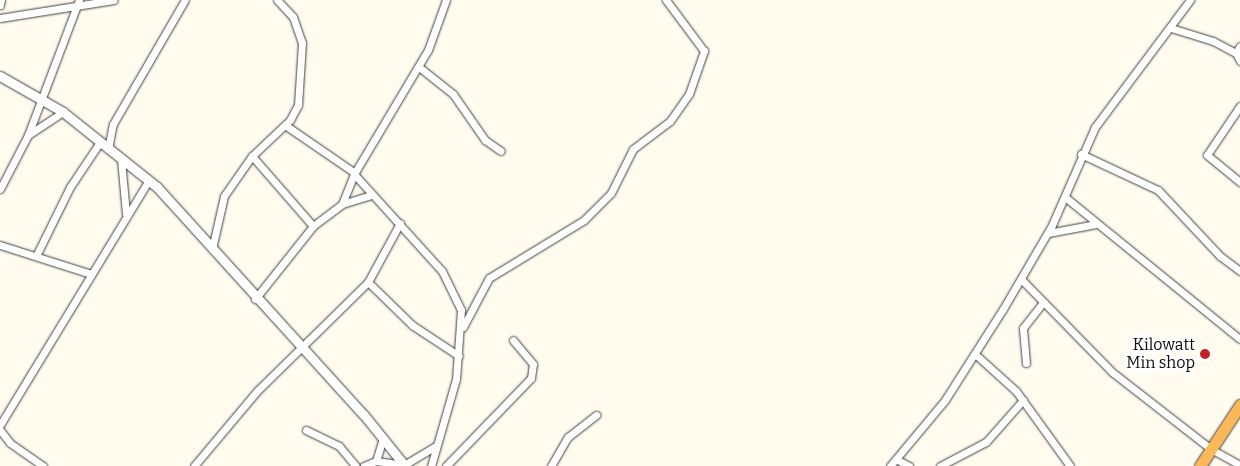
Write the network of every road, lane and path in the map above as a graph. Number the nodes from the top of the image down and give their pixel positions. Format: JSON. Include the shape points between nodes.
{"nodes":[{"id":1,"x":1,"y":0,"type":"edge"},
{"id":2,"x":79,"y":0,"type":"edge"},
{"id":3,"x":114,"y":0,"type":"edge"},
{"id":4,"x":185,"y":0,"type":"edge"},
{"id":5,"x":277,"y":0,"type":"edge"},
{"id":6,"x":446,"y":0,"type":"edge"},
{"id":7,"x":666,"y":0,"type":"edge"},
{"id":8,"x":1190,"y":0,"type":"edge"},
{"id":9,"x":0,"y":5,"type":"edge"},
{"id":10,"x":77,"y":8,"type":"junction"},
{"id":11,"x":0,"y":18,"type":"edge"},
{"id":12,"x":1171,"y":28,"type":"junction"},
{"id":13,"x":1240,"y":46,"type":"edge"},
{"id":14,"x":1236,"y":53,"type":"junction"},
{"id":15,"x":1240,"y":61,"type":"edge"},
{"id":16,"x":419,"y":66,"type":"junction"},
{"id":17,"x":0,"y":76,"type":"edge"},
{"id":18,"x":41,"y":98,"type":"junction"},
{"id":19,"x":1240,"y":106,"type":"edge"},
{"id":20,"x":63,"y":112,"type":"junction"},
{"id":21,"x":285,"y":125,"type":"junction"},
{"id":22,"x":110,"y":131,"type":"junction"},
{"id":23,"x":28,"y":135,"type":"junction"},
{"id":24,"x":97,"y":140,"type":"junction"},
{"id":25,"x":108,"y":148,"type":"junction"},
{"id":26,"x":501,"y":151,"type":"dead end"},
{"id":27,"x":1081,"y":154,"type":"junction"},
{"id":28,"x":252,"y":156,"type":"junction"},
{"id":29,"x":121,"y":159,"type":"junction"},
{"id":30,"x":355,"y":174,"type":"junction"},
{"id":31,"x":149,"y":180,"type":"junction"},
{"id":32,"x":1240,"y":182,"type":"edge"},
{"id":33,"x":0,"y":189,"type":"edge"},
{"id":34,"x":372,"y":195,"type":"junction"},
{"id":35,"x":1065,"y":197,"type":"junction"},
{"id":36,"x":342,"y":204,"type":"junction"},
{"id":37,"x":126,"y":214,"type":"junction"},
{"id":38,"x":400,"y":223,"type":"junction"},
{"id":39,"x":1096,"y":224,"type":"junction"},
{"id":40,"x":313,"y":226,"type":"junction"},
{"id":41,"x":1048,"y":233,"type":"junction"},
{"id":42,"x":0,"y":245,"type":"edge"},
{"id":43,"x":212,"y":249,"type":"junction"},
{"id":44,"x":37,"y":254,"type":"junction"},
{"id":45,"x":1240,"y":271,"type":"edge"},
{"id":46,"x":91,"y":274,"type":"junction"},
{"id":47,"x":1021,"y":279,"type":"junction"},
{"id":48,"x":368,"y":282,"type":"junction"},
{"id":49,"x":255,"y":299,"type":"junction"},
{"id":50,"x":1042,"y":304,"type":"junction"},
{"id":51,"x":463,"y":327,"type":"junction"},
{"id":52,"x":1240,"y":339,"type":"edge"},
{"id":53,"x":513,"y":340,"type":"dead end"},
{"id":54,"x":301,"y":349,"type":"junction"},
{"id":55,"x":975,"y":354,"type":"junction"},
{"id":56,"x":459,"y":356,"type":"junction"},
{"id":57,"x":1026,"y":363,"type":"dead end"},
{"id":58,"x":1023,"y":400,"type":"junction"},
{"id":59,"x":1240,"y":405,"type":"edge"},
{"id":60,"x":596,"y":415,"type":"dead end"},
{"id":61,"x":0,"y":425,"type":"edge"},
{"id":62,"x":0,"y":430,"type":"edge"},
{"id":63,"x":306,"y":430,"type":"dead end"},
{"id":64,"x":383,"y":438,"type":"junction"},
{"id":65,"x":436,"y":446,"type":"junction"},
{"id":66,"x":1211,"y":449,"type":"junction"},
{"id":67,"x":896,"y":459,"type":"junction"},
{"id":68,"x":376,"y":461,"type":"junction"},
{"id":69,"x":944,"y":465,"type":"edge"},
{"id":70,"x":1240,"y":465,"type":"edge"},
{"id":71,"x":43,"y":466,"type":"edge"},
{"id":72,"x":194,"y":466,"type":"edge"},
{"id":73,"x":356,"y":466,"type":"edge"},
{"id":74,"x":364,"y":466,"type":"edge"},
{"id":75,"x":404,"y":466,"type":"edge"},
{"id":76,"x":431,"y":466,"type":"edge"},
{"id":77,"x":446,"y":466,"type":"edge"},
{"id":78,"x":551,"y":466,"type":"edge"},
{"id":79,"x":890,"y":466,"type":"edge"},
{"id":80,"x":909,"y":466,"type":"edge"},
{"id":81,"x":1070,"y":466,"type":"edge"},
{"id":82,"x":1200,"y":466,"type":"edge"}],
"edges":[{"from":1,"to":9,"type":"street"},
{"from":2,"to":10,"type":"street"},
{"from":3,"to":10,"type":"street"},
{"from":4,"to":22,"type":"street"},
{"from":5,"to":21,"type":"street","via":[[297,26],[303,53],[298,105]]},
{"from":6,"to":16,"type":"street"},
{"from":7,"to":51,"type":"street","via":[[704,51],[689,94],[670,121],[633,149],[611,193],[584,220],[489,278]]},
{"from":8,"to":12,"type":"street"},
{"from":10,"to":11,"type":"street"},
{"from":10,"to":18,"type":"street"},
{"from":12,"to":14,"type":"street"},
{"from":12,"to":27,"type":"street","via":[[1096,127]]},
{"from":13,"to":14,"type":"street"},
{"from":14,"to":15,"type":"street"},
{"from":16,"to":26,"type":"street","via":[[453,94],[485,140]]},
{"from":16,"to":30,"type":"street"},
{"from":17,"to":18,"type":"street"},
{"from":18,"to":20,"type":"street"},
{"from":18,"to":23,"type":"street"},
{"from":19,"to":32,"type":"street","via":[[1207,155],[1228,168]]},
{"from":20,"to":23,"type":"street"},
{"from":20,"to":24,"type":"street"},
{"from":21,"to":28,"type":"street"},
{"from":21,"to":30,"type":"street"},
{"from":22,"to":24,"type":"street"},
{"from":22,"to":25,"type":"street"},
{"from":23,"to":33,"type":"street"},
{"from":24,"to":25,"type":"street"},
{"from":24,"to":44,"type":"street"},
{"from":25,"to":29,"type":"street"},
{"from":27,"to":35,"type":"street"},
{"from":27,"to":45,"type":"street","via":[[1158,190],[1220,256]]},
{"from":28,"to":40,"type":"street"},
{"from":28,"to":43,"type":"street","via":[[224,196]]},
{"from":29,"to":31,"type":"street"},
{"from":29,"to":37,"type":"street"},
{"from":30,"to":34,"type":"street"},
{"from":30,"to":36,"type":"street"},
{"from":31,"to":37,"type":"street"},
{"from":31,"to":43,"type":"street"},
{"from":34,"to":36,"type":"street"},
{"from":34,"to":38,"type":"street"},
{"from":35,"to":39,"type":"street"},
{"from":35,"to":41,"type":"street"},
{"from":36,"to":40,"type":"street"},
{"from":37,"to":46,"type":"street"},
{"from":38,"to":48,"type":"street"},
{"from":38,"to":51,"type":"street","via":[[442,272],[456,295]]},
{"from":39,"to":41,"type":"street"},
{"from":39,"to":52,"type":"street"},
{"from":40,"to":49,"type":"street"},
{"from":41,"to":47,"type":"street"},
{"from":42,"to":44,"type":"street"},
{"from":43,"to":49,"type":"street"},
{"from":44,"to":46,"type":"street"},
{"from":46,"to":61,"type":"street"},
{"from":47,"to":50,"type":"street"},
{"from":47,"to":55,"type":"street"},
{"from":48,"to":54,"type":"street"},
{"from":48,"to":56,"type":"street","via":[[412,325]]},
{"from":49,"to":54,"type":"street"},
{"from":50,"to":57,"type":"street","via":[[1023,328]]},
{"from":50,"to":66,"type":"street","via":[[1112,372]]},
{"from":51,"to":56,"type":"street"},
{"from":53,"to":77,"type":"street","via":[[533,364],[531,378]]},
{"from":54,"to":64,"type":"street"},
{"from":54,"to":72,"type":"street","via":[[257,391]]},
{"from":55,"to":58,"type":"street"},
{"from":55,"to":67,"type":"street","via":[[945,400]]},
{"from":56,"to":65,"type":"street"},
{"from":58,"to":69,"type":"street","via":[[986,442]]},
{"from":58,"to":81,"type":"street"},
{"from":59,"to":66,"type":"highway"},
{"from":60,"to":78,"type":"street","via":[[568,437]]},
{"from":62,"to":71,"type":"street"},
{"from":63,"to":73,"type":"street","via":[[339,446]]},
{"from":64,"to":68,"type":"street"},
{"from":64,"to":75,"type":"street"},
{"from":65,"to":75,"type":"street"},
{"from":65,"to":76,"type":"street"},
{"from":66,"to":70,"type":"street"},
{"from":66,"to":82,"type":"highway"},
{"from":67,"to":79,"type":"street"},
{"from":67,"to":80,"type":"street"},
{"from":68,"to":74,"type":"street"},
{"from":68,"to":75,"type":"street"}]}
